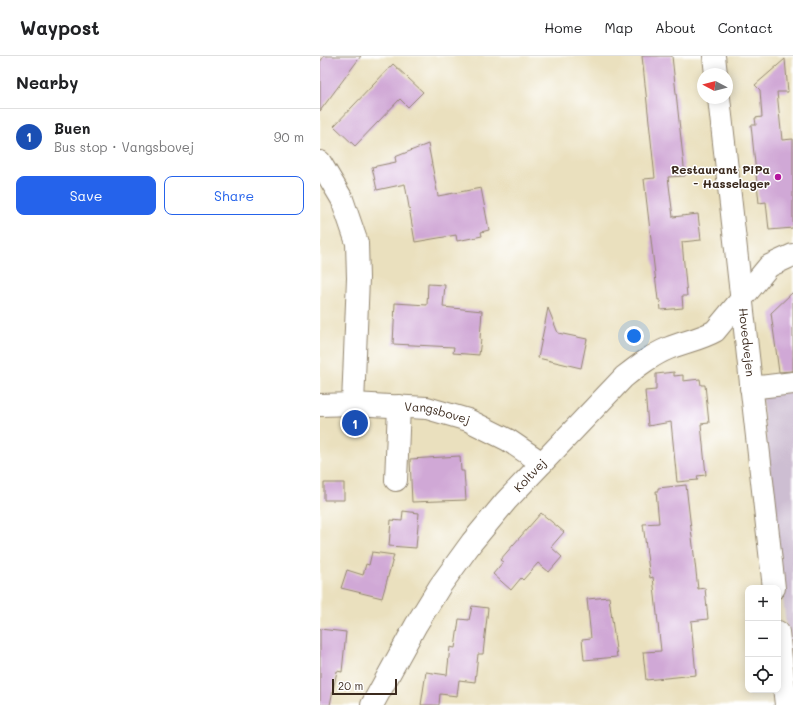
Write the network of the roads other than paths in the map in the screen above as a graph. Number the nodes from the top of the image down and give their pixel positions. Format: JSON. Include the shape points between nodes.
{"nodes":[{"id":1,"x":714,"y":56,"type":"edge"},
{"id":2,"x":715,"y":68,"type":"edge"},
{"id":3,"x":720,"y":104,"type":"edge"},
{"id":4,"x":320,"y":162,"type":"edge"},
{"id":5,"x":793,"y":255,"type":"edge"},
{"id":6,"x":742,"y":299,"type":"junction"},
{"id":7,"x":793,"y":383,"type":"edge"},
{"id":8,"x":751,"y":388,"type":"junction"},
{"id":9,"x":353,"y":404,"type":"junction"},
{"id":10,"x":320,"y":405,"type":"edge"},
{"id":11,"x":398,"y":406,"type":"junction"},
{"id":12,"x":542,"y":463,"type":"junction"},
{"id":13,"x":396,"y":480,"type":"dead end"},
{"id":14,"x":774,"y":585,"type":"edge"},
{"id":15,"x":784,"y":645,"type":"edge"},
{"id":16,"x":372,"y":705,"type":"edge"},
{"id":17,"x":786,"y":705,"type":"edge"}],
"edges":[{"from":1,"to":2,"type":"street"},
{"from":3,"to":6,"type":"street","name":"Hovedvejen"},
{"from":4,"to":9,"type":"street","via":[[342,199],[357,243]]},
{"from":5,"to":6,"type":"street","name":"Koltvej","via":[[770,266]]},
{"from":6,"to":8,"type":"street","name":"Hovedvejen"},
{"from":6,"to":12,"type":"street","name":"Koltvej","via":[[715,331],[668,348],[624,376]]},
{"from":7,"to":8,"type":"street"},
{"from":8,"to":14,"type":"street","name":"Hovedvejen"},
{"from":9,"to":10,"type":"street","name":"Vangsbovej"},
{"from":9,"to":11,"type":"street","name":"Vangsbovej"},
{"from":11,"to":12,"type":"street","name":"Vangsbovej","via":[[427,408],[468,420],[508,440]]},
{"from":11,"to":13,"type":"street"},
{"from":12,"to":16,"type":"street","name":"Koltvej","via":[[472,542],[440,586]]},
{"from":15,"to":17,"type":"street"}]}
